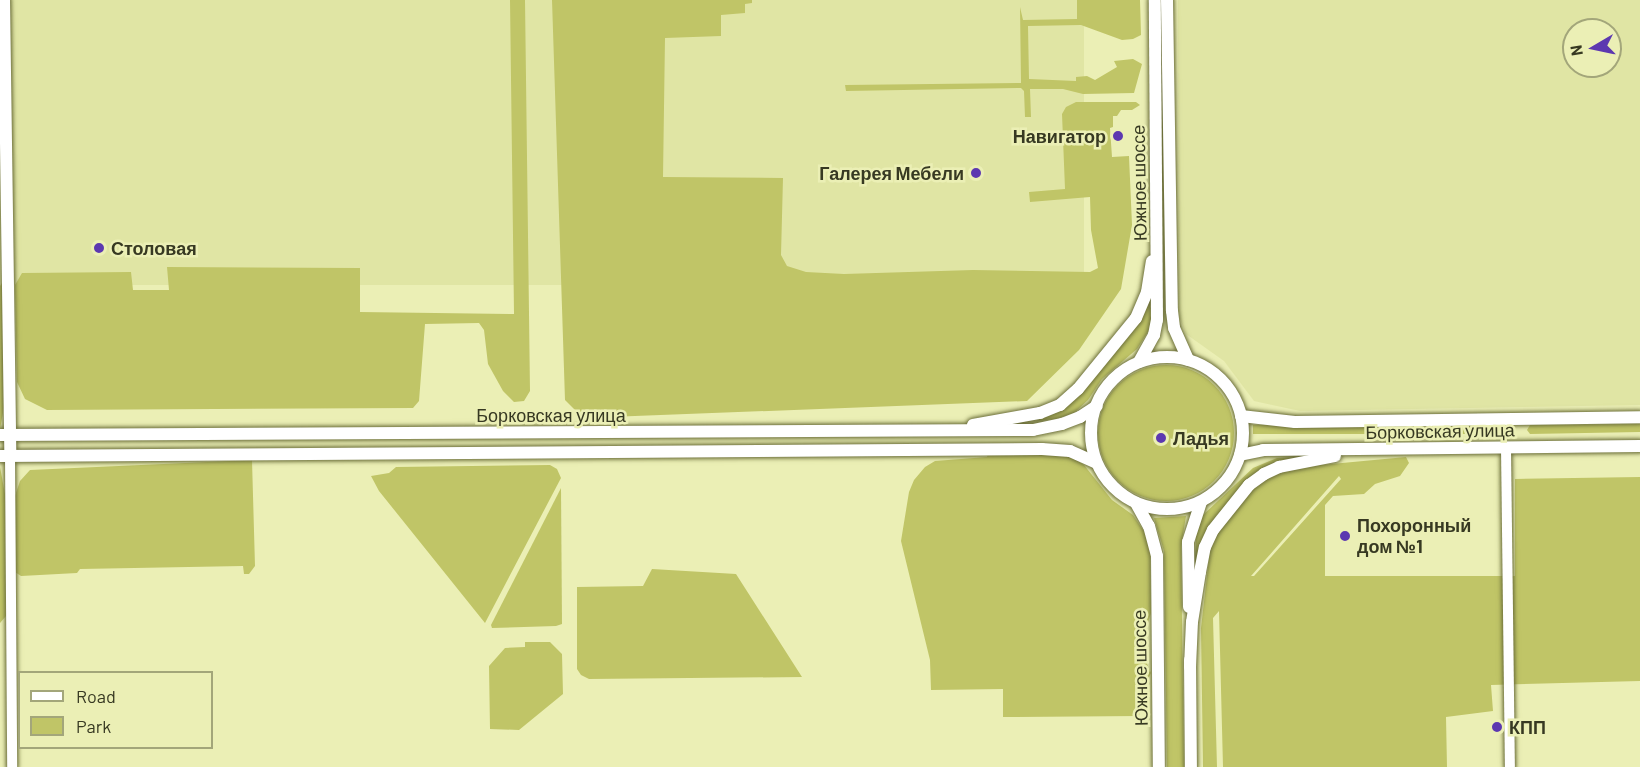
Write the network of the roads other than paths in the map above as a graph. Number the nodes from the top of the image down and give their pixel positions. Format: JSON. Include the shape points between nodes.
{"nodes":[{"id":1,"x":4,"y":0,"type":"edge"},
{"id":2,"x":1155,"y":0,"type":"edge"},
{"id":3,"x":1167,"y":0,"type":"edge"},
{"id":4,"x":1157,"y":234,"type":"junction"},
{"id":5,"x":1188,"y":360,"type":"junction"},
{"id":6,"x":1139,"y":362,"type":"junction"},
{"id":7,"x":1097,"y":406,"type":"junction"},
{"id":8,"x":1241,"y":416,"type":"junction"},
{"id":9,"x":1640,"y":417,"type":"edge"},
{"id":10,"x":933,"y":431,"type":"junction"},
{"id":11,"x":566,"y":433,"type":"junction"},
{"id":12,"x":5,"y":434,"type":"edge"},
{"id":13,"x":1640,"y":446,"type":"edge"},
{"id":14,"x":1506,"y":448,"type":"junction"},
{"id":15,"x":1370,"y":450,"type":"junction"},
{"id":16,"x":566,"y":452,"type":"junction"},
{"id":17,"x":5,"y":455,"type":"edge"},
{"id":18,"x":1240,"y":455,"type":"junction"},
{"id":19,"x":1095,"y":462,"type":"junction"},
{"id":20,"x":1135,"y":502,"type":"junction"},
{"id":21,"x":1201,"y":502,"type":"junction"},
{"id":22,"x":1190,"y":667,"type":"junction"},
{"id":23,"x":12,"y":767,"type":"edge"},
{"id":24,"x":1159,"y":767,"type":"edge"},
{"id":25,"x":1191,"y":767,"type":"edge"},
{"id":26,"x":1510,"y":767,"type":"edge"}],
"edges":[{"from":1,"to":12,"type":"main road"},
{"from":2,"to":4,"type":"main road","name":"Южное шоссе"},
{"from":3,"to":5,"type":"main road","name":"Южное шоссе","via":[[1172,311],[1174,328]]},
{"from":4,"to":6,"type":"main road","name":"Южное шоссе","via":[[1158,320]]},
{"from":4,"to":10,"type":"main road","via":[[1147,291],[1136,318],[1078,389],[1060,405],[1040,413]]},
{"from":5,"to":6,"type":"main road","via":[[1163,357]]},
{"from":5,"to":8,"type":"main road","via":[[1220,378]]},
{"from":6,"to":7,"type":"main road","via":[[1116,376]]},
{"from":7,"to":10,"type":"main road","name":"Борковская улица","via":[[1080,417],[1041,429]]},
{"from":7,"to":19,"type":"main road","via":[[1090,433]]},
{"from":8,"to":9,"type":"main road","name":"Борковская улица","via":[[1295,422]]},
{"from":8,"to":18,"type":"main road"},
{"from":10,"to":11,"type":"main road","name":"Борковская улица"},
{"from":11,"to":12,"type":"main road","name":"Борковская улица"},
{"from":11,"to":16,"type":"main road"},
{"from":12,"to":17,"type":"main road"},
{"from":13,"to":14,"type":"main road","name":"Борковская улица"},
{"from":14,"to":15,"type":"main road","name":"Борковская улица"},
{"from":14,"to":26,"type":"street"},
{"from":15,"to":18,"type":"main road","name":"Борковская улица","via":[[1263,450]]},
{"from":15,"to":22,"type":"main road","via":[[1280,467],[1249,485],[1235,500],[1205,546],[1192,622]]},
{"from":16,"to":17,"type":"main road","name":"Борковская улица"},
{"from":16,"to":19,"type":"main road","name":"Борковская улица","via":[[1042,448],[1070,451]]},
{"from":17,"to":23,"type":"street"},
{"from":18,"to":21,"type":"main road","via":[[1228,479]]},
{"from":19,"to":20,"type":"main road","via":[[1116,490]]},
{"from":20,"to":21,"type":"main road","via":[[1167,510]]},
{"from":20,"to":24,"type":"main road","name":"Южное шоссе","via":[[1149,526],[1157,556]]},
{"from":21,"to":22,"type":"main road","via":[[1188,542]]},
{"from":22,"to":25,"type":"main road"}]}
